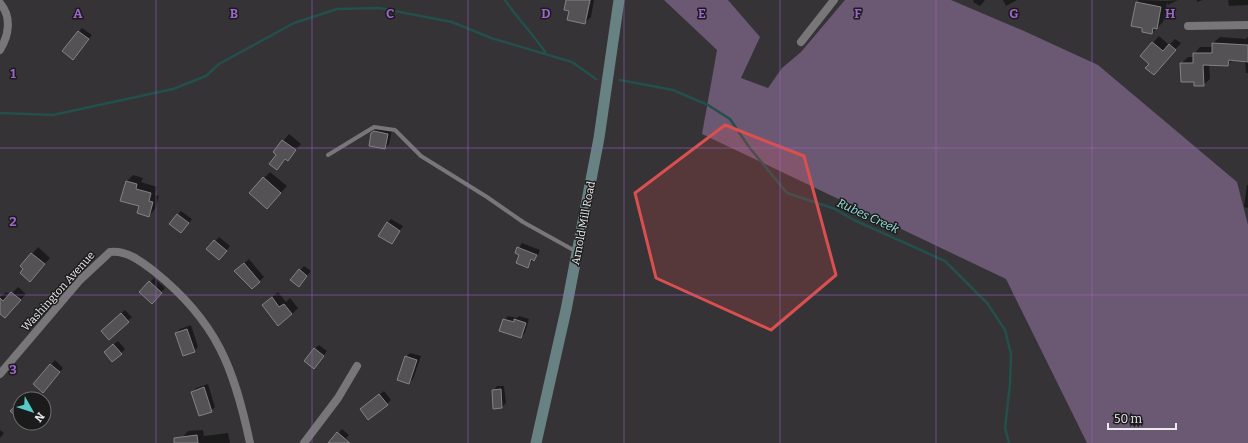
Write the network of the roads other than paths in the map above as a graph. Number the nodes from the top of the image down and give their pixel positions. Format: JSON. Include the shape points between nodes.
{"nodes":[{"id":1,"x":619,"y":0,"type":"edge"},
{"id":2,"x":834,"y":0,"type":"edge"},
{"id":3,"x":0,"y":3,"type":"edge"},
{"id":4,"x":1248,"y":24,"type":"edge"},
{"id":5,"x":1188,"y":26,"type":"dead end"},
{"id":6,"x":801,"y":42,"type":"dead end"},
{"id":7,"x":0,"y":50,"type":"edge"},
{"id":8,"x":328,"y":155,"type":"dead end"},
{"id":9,"x":577,"y":252,"type":"junction"},
{"id":10,"x":357,"y":366,"type":"dead end"},
{"id":11,"x":0,"y":374,"type":"edge"},
{"id":12,"x":250,"y":443,"type":"edge"},
{"id":13,"x":304,"y":443,"type":"edge"},
{"id":14,"x":536,"y":443,"type":"edge"}],
"edges":[{"from":1,"to":9,"type":"main road","name":"Arnold Mill Road","via":[[599,138]]},
{"from":2,"to":6,"type":"street"},
{"from":3,"to":7,"type":"street","via":[[9,20],[4,44]]},
{"from":4,"to":5,"type":"street"},
{"from":8,"to":9,"type":"lane","via":[[374,127],[395,130],[421,156],[523,222]]},
{"from":9,"to":14,"type":"main road","name":"Arnold Mill Road"},
{"from":10,"to":13,"type":"street","via":[[338,398]]},
{"from":11,"to":12,"type":"street","name":"Washington Avenue","via":[[86,274],[110,252],[123,252],[150,268],[168,283],[214,335],[236,384]]}]}
